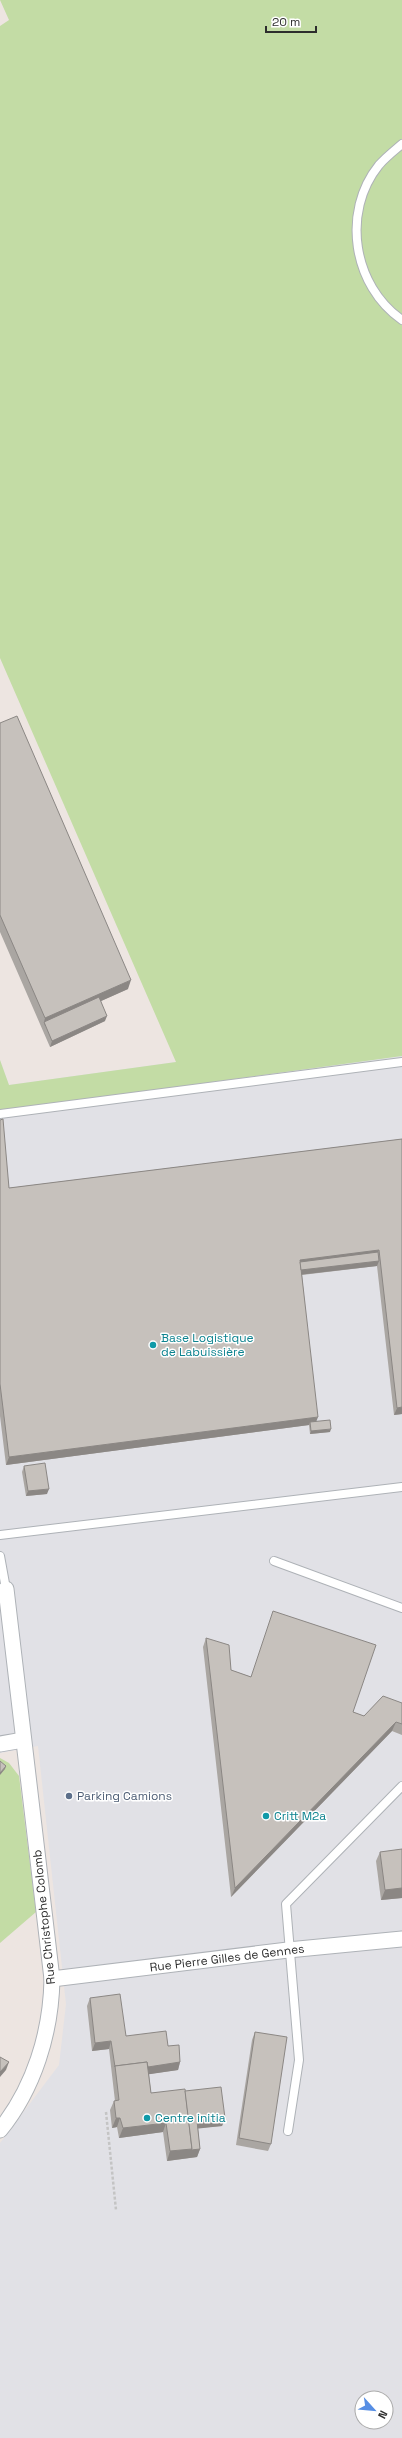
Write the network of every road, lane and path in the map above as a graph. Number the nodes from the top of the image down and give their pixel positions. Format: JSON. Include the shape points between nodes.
{"nodes":[{"id":1,"x":402,"y":144,"type":"edge"},
{"id":2,"x":402,"y":320,"type":"edge"},
{"id":3,"x":402,"y":1062,"type":"edge"},
{"id":4,"x":0,"y":1114,"type":"edge"},
{"id":5,"x":402,"y":1488,"type":"edge"},
{"id":6,"x":0,"y":1535,"type":"edge"},
{"id":7,"x":0,"y":1556,"type":"edge"},
{"id":8,"x":274,"y":1560,"type":"dead end"},
{"id":9,"x":6,"y":1589,"type":"joint"},
{"id":10,"x":402,"y":1608,"type":"edge"},
{"id":11,"x":24,"y":1740,"type":"junction"},
{"id":12,"x":0,"y":1744,"type":"edge"},
{"id":13,"x":402,"y":1786,"type":"edge"},
{"id":14,"x":402,"y":1939,"type":"edge"},
{"id":15,"x":288,"y":1950,"type":"junction"},
{"id":16,"x":52,"y":1979,"type":"junction"},
{"id":17,"x":106,"y":2112,"type":"dead end"},
{"id":18,"x":0,"y":2130,"type":"edge"},
{"id":19,"x":288,"y":2131,"type":"dead end"},
{"id":20,"x":116,"y":2210,"type":"dead end"}],
"edges":[{"from":1,"to":2,"type":"lane","via":[[379,165],[363,193],[356,224],[358,256],[370,286],[390,312]]},
{"from":3,"to":4,"type":"lane"},
{"from":5,"to":6,"type":"lane"},
{"from":7,"to":9,"type":"lane"},
{"from":8,"to":10,"type":"lane"},
{"from":9,"to":11,"type":"street","name":"Rue Christophe Colomb"},
{"from":11,"to":12,"type":"street"},
{"from":11,"to":16,"type":"street","name":"Rue Christophe Colomb"},
{"from":13,"to":15,"type":"lane","via":[[286,1904]]},
{"from":14,"to":15,"type":"street","name":"Rue Pierre Gilles de Gennes"},
{"from":15,"to":16,"type":"street","name":"Rue Pierre Gilles de Gennes"},
{"from":15,"to":19,"type":"lane","via":[[299,2060]]},
{"from":16,"to":18,"type":"street","name":"Rue Christophe Colomb","via":[[48,2025],[33,2073],[21,2099]]},
{"from":17,"to":20,"type":"path"}]}
